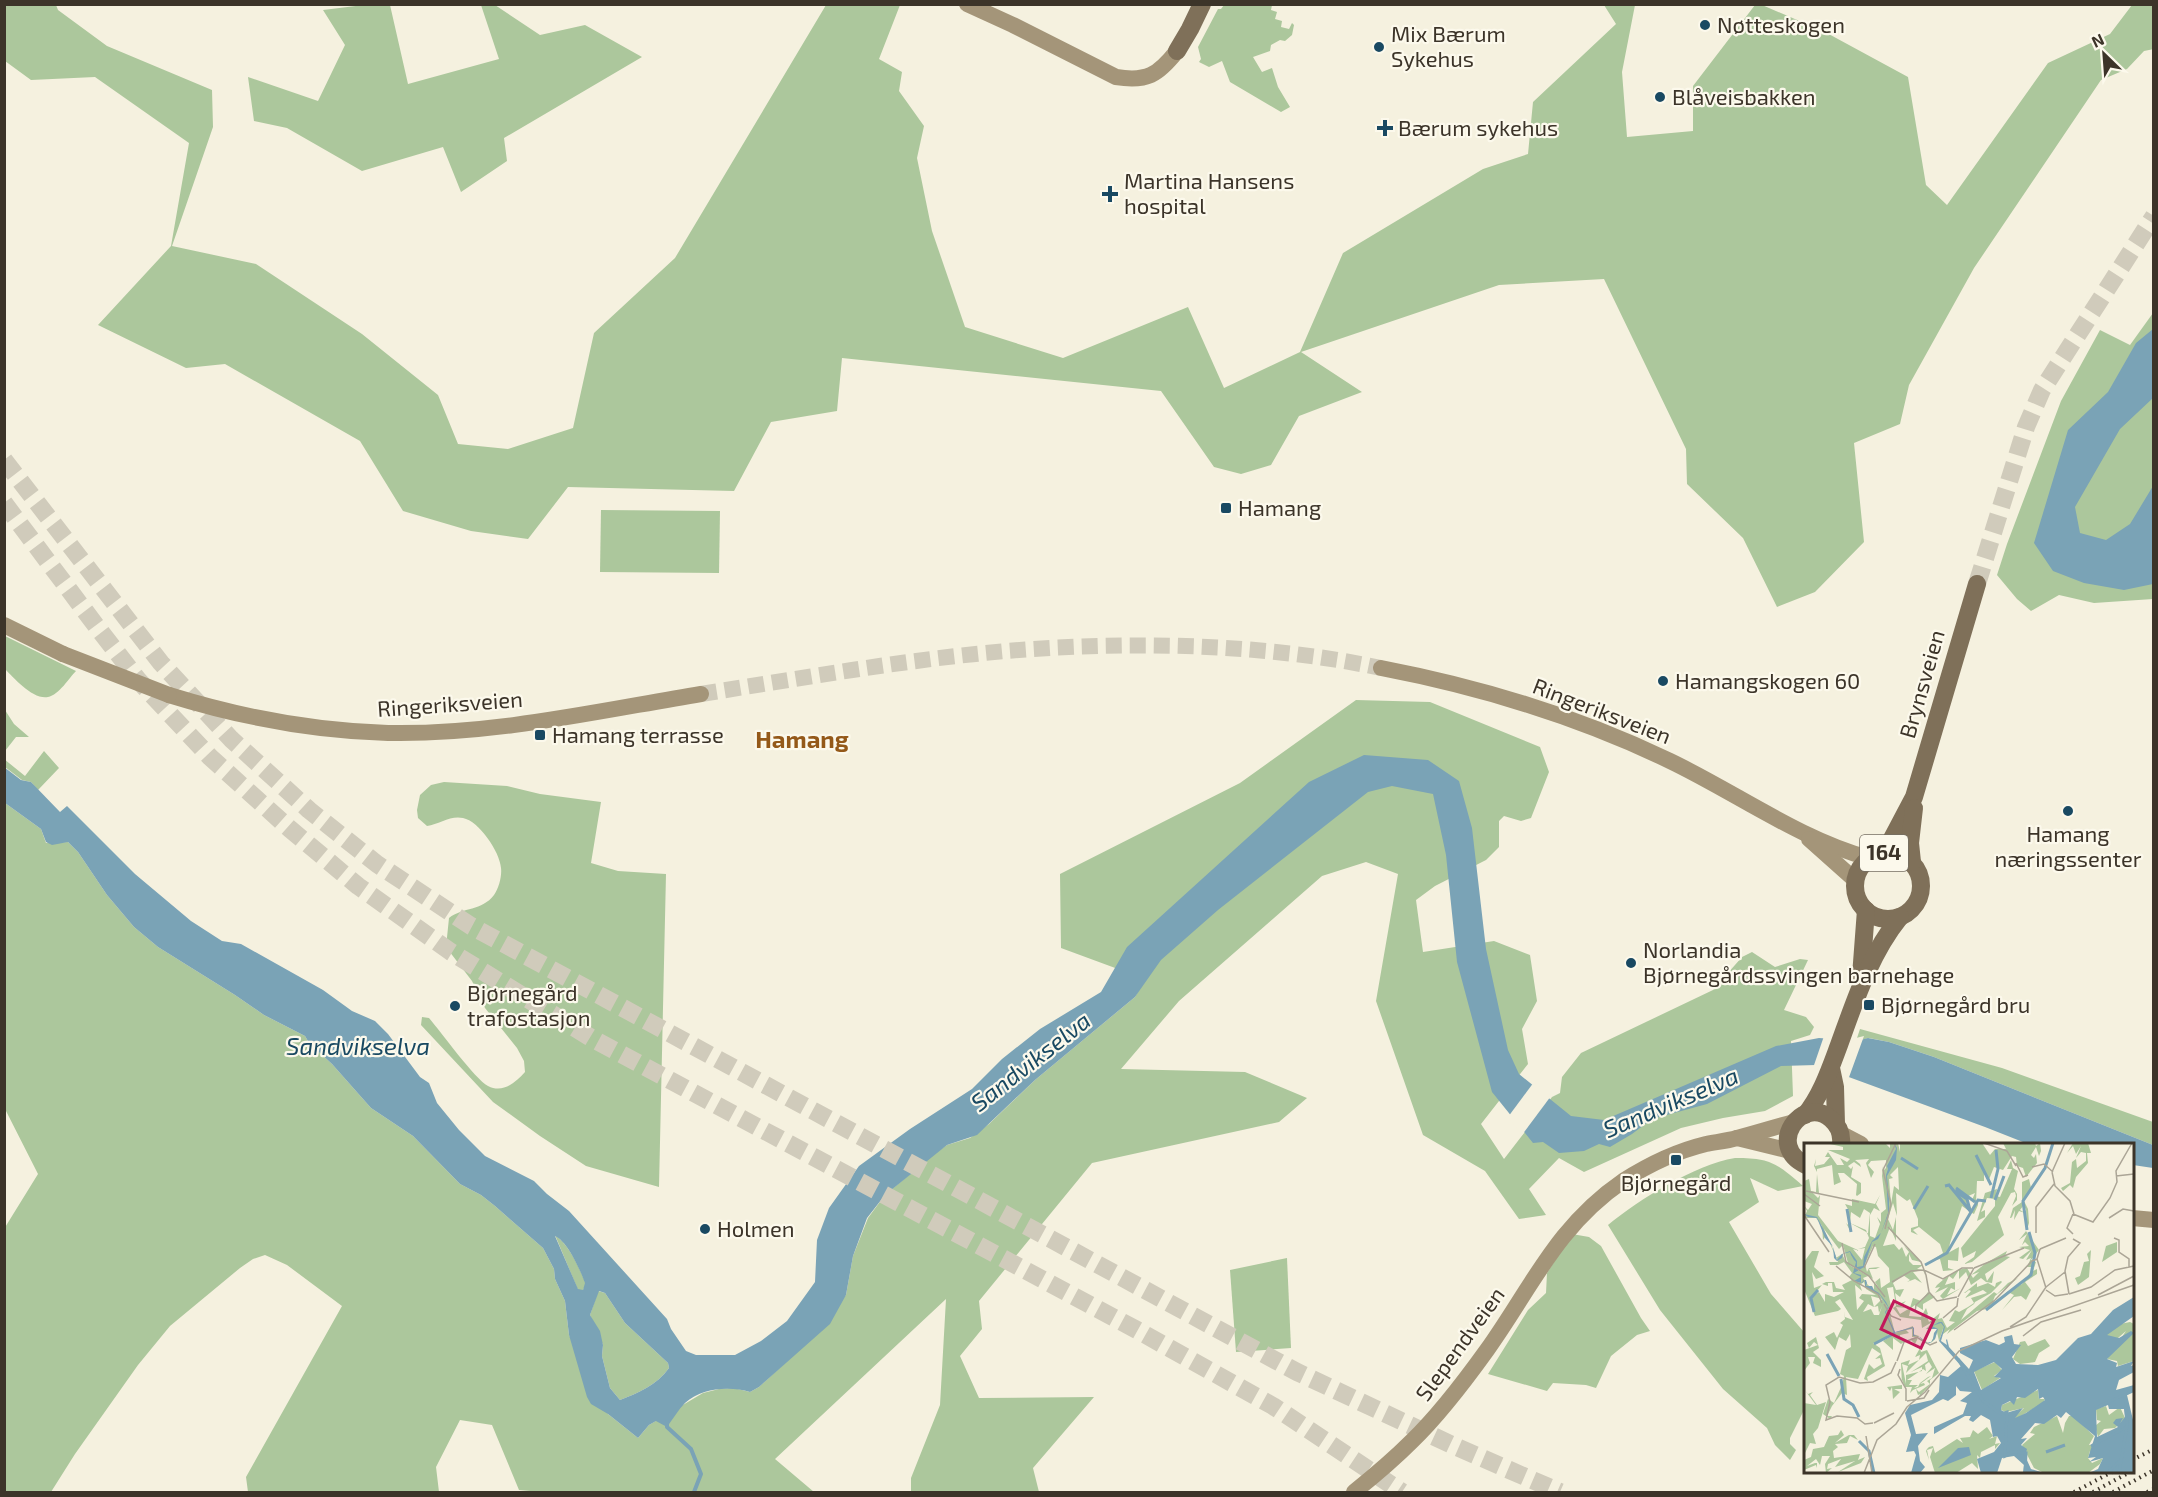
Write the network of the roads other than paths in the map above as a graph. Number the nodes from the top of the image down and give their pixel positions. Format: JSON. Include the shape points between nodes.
{"nodes":[{"id":1,"x":967,"y":4,"type":"edge"},
{"id":2,"x":1202,"y":4,"type":"edge"},
{"id":3,"x":1177,"y":51,"type":"joint"},
{"id":4,"x":1977,"y":584,"type":"tunnel mouth"},
{"id":5,"x":4,"y":625,"type":"edge"},
{"id":6,"x":1381,"y":668,"type":"tunnel mouth"},
{"id":7,"x":701,"y":694,"type":"tunnel mouth"},
{"id":8,"x":1914,"y":797,"type":"junction"},
{"id":9,"x":1794,"y":827,"type":"junction"},
{"id":10,"x":1877,"y":855,"type":"junction"},
{"id":11,"x":1912,"y":862,"type":"junction"},
{"id":12,"x":1855,"y":880,"type":"junction"},
{"id":13,"x":1866,"y":910,"type":"junction"},
{"id":14,"x":1900,"y":917,"type":"junction"},
{"id":15,"x":1858,"y":994,"type":"junction"},
{"id":16,"x":1831,"y":1068,"type":"junction"},
{"id":17,"x":1804,"y":1113,"type":"junction"},
{"id":18,"x":1838,"y":1127,"type":"edge"},
{"id":19,"x":1737,"y":1138,"type":"junction"},
{"id":20,"x":1860,"y":1143,"type":"edge"},
{"id":21,"x":1790,"y":1151,"type":"junction"},
{"id":22,"x":1804,"y":1164,"type":"edge"},
{"id":23,"x":2134,"y":1218,"type":"edge"},
{"id":24,"x":2154,"y":1220,"type":"edge"},
{"id":25,"x":1354,"y":1492,"type":"edge"}],
"edges":[{"from":1,"to":3,"type":"main road","via":[[1116,77],[1143,79],[1164,67]]},
{"from":2,"to":3,"type":"main road"},
{"from":4,"to":8,"type":"main road","name":"Brynsveien","number":"164"},
{"from":5,"to":7,"type":"main road","name":"Ringeriksveien","bridge":true,"via":[[63,654],[169,695],[215,709],[314,727],[388,733],[471,729]]},
{"from":6,"to":9,"type":"main road","name":"Ringeriksveien","via":[[1470,687],[1607,734],[1706,779]]},
{"from":8,"to":10,"type":"main road","name":"Brynsveien","number":"164"},
{"from":8,"to":11,"type":"main road","name":"Brynsveien","number":"164"},
{"from":9,"to":10,"type":"main road","name":"Ringeriksveien","via":[[1856,855]]},
{"from":9,"to":12,"type":"main road","name":"Ringeriksveien"},
{"from":10,"to":11,"type":"main road","number":"164","via":[[1900,854]]},
{"from":10,"to":12,"type":"main road","number":"164","via":[[1861,867]]},
{"from":11,"to":14,"type":"main road","number":"164","via":[[1920,875],[1920,897]]},
{"from":12,"to":13,"type":"main road","number":"164","via":[[1856,895]]},
{"from":13,"to":14,"type":"main road","via":[[1886,919]]},
{"from":13,"to":15,"type":"main road","number":"164"},
{"from":14,"to":15,"type":"main road","number":"164","via":[[1887,932]]},
{"from":15,"to":16,"type":"main road","number":"164"},
{"from":16,"to":17,"type":"main road","number":"164"},
{"from":16,"to":18,"type":"main road","number":"164"},
{"from":17,"to":18,"type":"main road","via":[[1822,1114]]},
{"from":17,"to":19,"type":"main road","name":"Slependveien"},
{"from":17,"to":21,"type":"main road","number":"164","via":[[1788,1136]]},
{"from":18,"to":20,"type":"main road"},
{"from":19,"to":21,"type":"main road"},
{"from":19,"to":25,"type":"main road","name":"Slependveien","via":[[1662,1159],[1623,1181],[1588,1209],[1549,1255],[1463,1383],[1413,1440]]},
{"from":21,"to":22,"type":"main road"},
{"from":23,"to":24,"type":"main road"}]}
